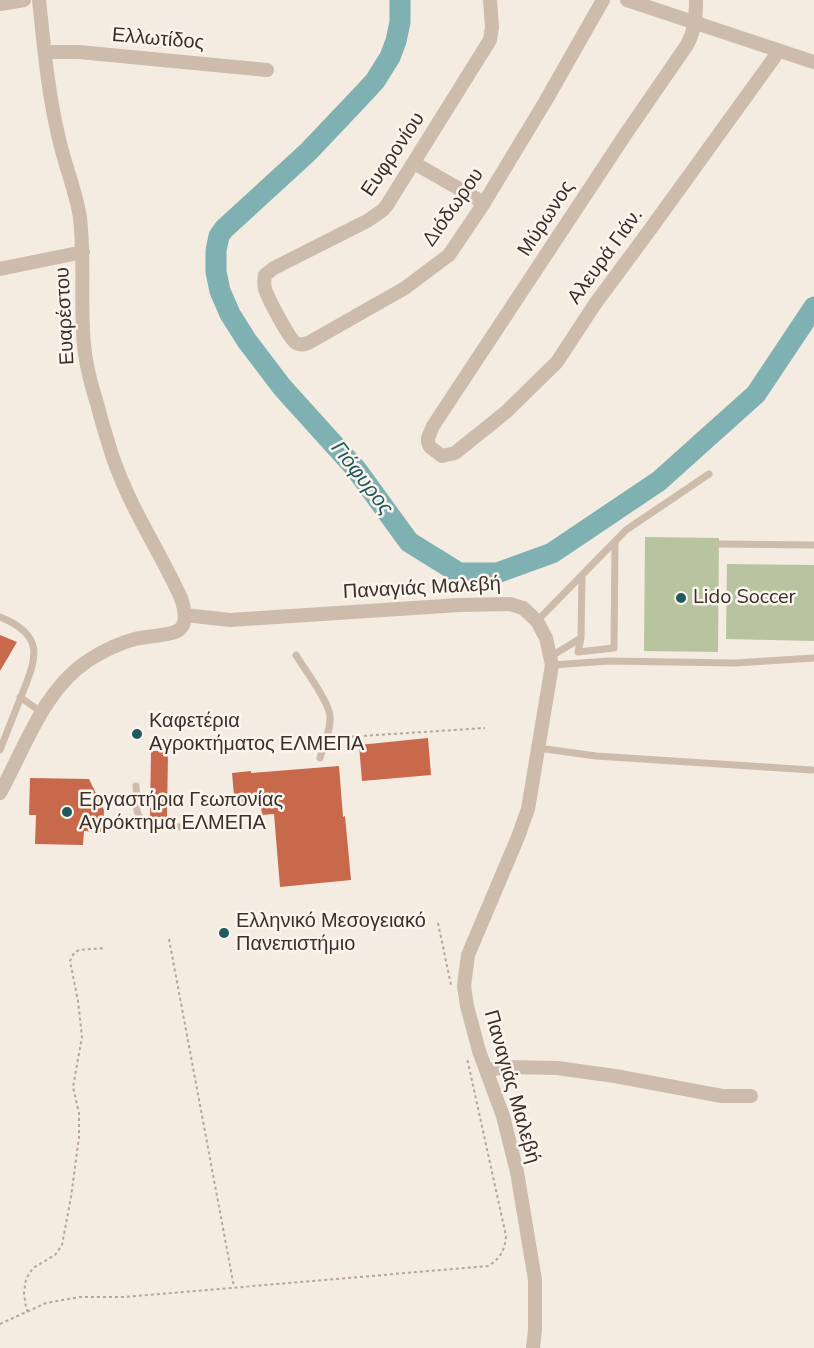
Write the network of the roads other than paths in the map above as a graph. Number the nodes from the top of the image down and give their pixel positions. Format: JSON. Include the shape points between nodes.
{"nodes":[{"id":1,"x":24,"y":0,"type":"edge"},
{"id":2,"x":39,"y":0,"type":"edge"},
{"id":3,"x":490,"y":0,"type":"edge"},
{"id":4,"x":603,"y":0,"type":"edge"},
{"id":5,"x":627,"y":0,"type":"edge"},
{"id":6,"x":696,"y":0,"type":"edge"},
{"id":7,"x":0,"y":4,"type":"edge"},
{"id":8,"x":695,"y":23,"type":"junction"},
{"id":9,"x":779,"y":51,"type":"junction"},
{"id":10,"x":45,"y":52,"type":"junction"},
{"id":11,"x":814,"y":62,"type":"edge"},
{"id":12,"x":267,"y":70,"type":"dead end"},
{"id":13,"x":414,"y":164,"type":"junction"},
{"id":14,"x":484,"y":203,"type":"junction"},
{"id":15,"x":82,"y":252,"type":"junction"},
{"id":16,"x":0,"y":269,"type":"edge"},
{"id":17,"x":264,"y":278,"type":"joint"},
{"id":18,"x":438,"y":454,"type":"joint"},
{"id":19,"x":709,"y":474,"type":"dead end"},
{"id":20,"x":615,"y":542,"type":"junction"},
{"id":21,"x":719,"y":544,"type":"dead end"},
{"id":22,"x":814,"y":545,"type":"edge"},
{"id":23,"x":582,"y":575,"type":"junction"},
{"id":24,"x":185,"y":615,"type":"junction"},
{"id":25,"x":0,"y":617,"type":"edge"},
{"id":26,"x":537,"y":621,"type":"junction"},
{"id":27,"x":581,"y":638,"type":"junction"},
{"id":28,"x":296,"y":655,"type":"dead end"},
{"id":29,"x":814,"y":658,"type":"edge"},
{"id":30,"x":551,"y":662,"type":"junction"},
{"id":31,"x":20,"y":698,"type":"junction"},
{"id":32,"x":41,"y":712,"type":"junction"},
{"id":33,"x":538,"y":748,"type":"junction"},
{"id":34,"x":0,"y":750,"type":"edge"},
{"id":35,"x":320,"y":758,"type":"dead end"},
{"id":36,"x":812,"y":770,"type":"dead end"},
{"id":37,"x":136,"y":786,"type":"dead end"},
{"id":38,"x":0,"y":793,"type":"edge"},
{"id":39,"x":182,"y":827,"type":"dead end"},
{"id":40,"x":486,"y":1070,"type":"junction"},
{"id":41,"x":751,"y":1096,"type":"dead end"},
{"id":42,"x":533,"y":1348,"type":"edge"}],
"edges":[{"from":1,"to":7,"type":"street"},
{"from":2,"to":10,"type":"street","name":"Ευαρέστου"},
{"from":3,"to":13,"type":"street","name":"Ευφρονίου","via":[[490,40]]},
{"from":4,"to":14,"type":"street","name":"Διόδωρου"},
{"from":5,"to":8,"type":"street"},
{"from":6,"to":8,"type":"street","name":"Μύρωνος"},
{"from":8,"to":9,"type":"street"},
{"from":8,"to":18,"type":"street","name":"Μύρωνος","via":[[687,45],[433,426],[428,442]]},
{"from":9,"to":11,"type":"street"},
{"from":9,"to":18,"type":"street","name":"Αλευρά Γιάν.","via":[[557,362],[461,450],[452,455]]},
{"from":10,"to":12,"type":"street","name":"Ελλωτίδος"},
{"from":10,"to":15,"type":"street","name":"Ευαρέστου","via":[[59,140],[78,207]]},
{"from":13,"to":14,"type":"street"},
{"from":13,"to":17,"type":"street","name":"Ευφρονίου","via":[[383,210],[274,268]]},
{"from":14,"to":17,"type":"street","name":"Διόδωρου","via":[[449,255],[428,272],[306,344],[297,344],[290,336],[268,297]]},
{"from":15,"to":16,"type":"street"},
{"from":15,"to":24,"type":"street","name":"Ευαρέστου","via":[[84,346],[100,415],[120,478],[178,590]]},
{"from":19,"to":20,"type":"lane","via":[[626,530]]},
{"from":20,"to":23,"type":"lane"},
{"from":20,"to":27,"type":"lane","via":[[614,648],[579,652]]},
{"from":21,"to":22,"type":"lane"},
{"from":23,"to":26,"type":"lane"},
{"from":23,"to":27,"type":"lane"},
{"from":24,"to":26,"type":"street","name":"Παναγιάς Μαλεβή","via":[[230,620],[510,604],[523,608]]},
{"from":24,"to":32,"type":"street","via":[[182,628],[173,633],[130,640],[74,670]]},
{"from":25,"to":31,"type":"lane","via":[[22,628],[33,649],[32,670]]},
{"from":26,"to":30,"type":"street","name":"Παναγιάς Μαλεβή","via":[[546,638]]},
{"from":27,"to":30,"type":"lane"},
{"from":28,"to":35,"type":"lane","via":[[330,712]]},
{"from":29,"to":30,"type":"lane","via":[[735,663]]},
{"from":30,"to":33,"type":"street","name":"Παναγιάς Μαλεβή"},
{"from":31,"to":32,"type":"lane"},
{"from":31,"to":34,"type":"lane"},
{"from":32,"to":38,"type":"street"},
{"from":33,"to":36,"type":"lane","via":[[596,756]]},
{"from":33,"to":40,"type":"street","name":"Παναγιάς Μαλεβή","via":[[528,808],[468,955],[464,986],[467,1006]]},
{"from":37,"to":39,"type":"lane","via":[[137,813],[141,819],[148,824]]},
{"from":40,"to":41,"type":"street","via":[[557,1068],[722,1096]]},
{"from":40,"to":42,"type":"street","name":"Παναγιάς Μαλεβή","via":[[503,1116],[535,1280]]}]}
